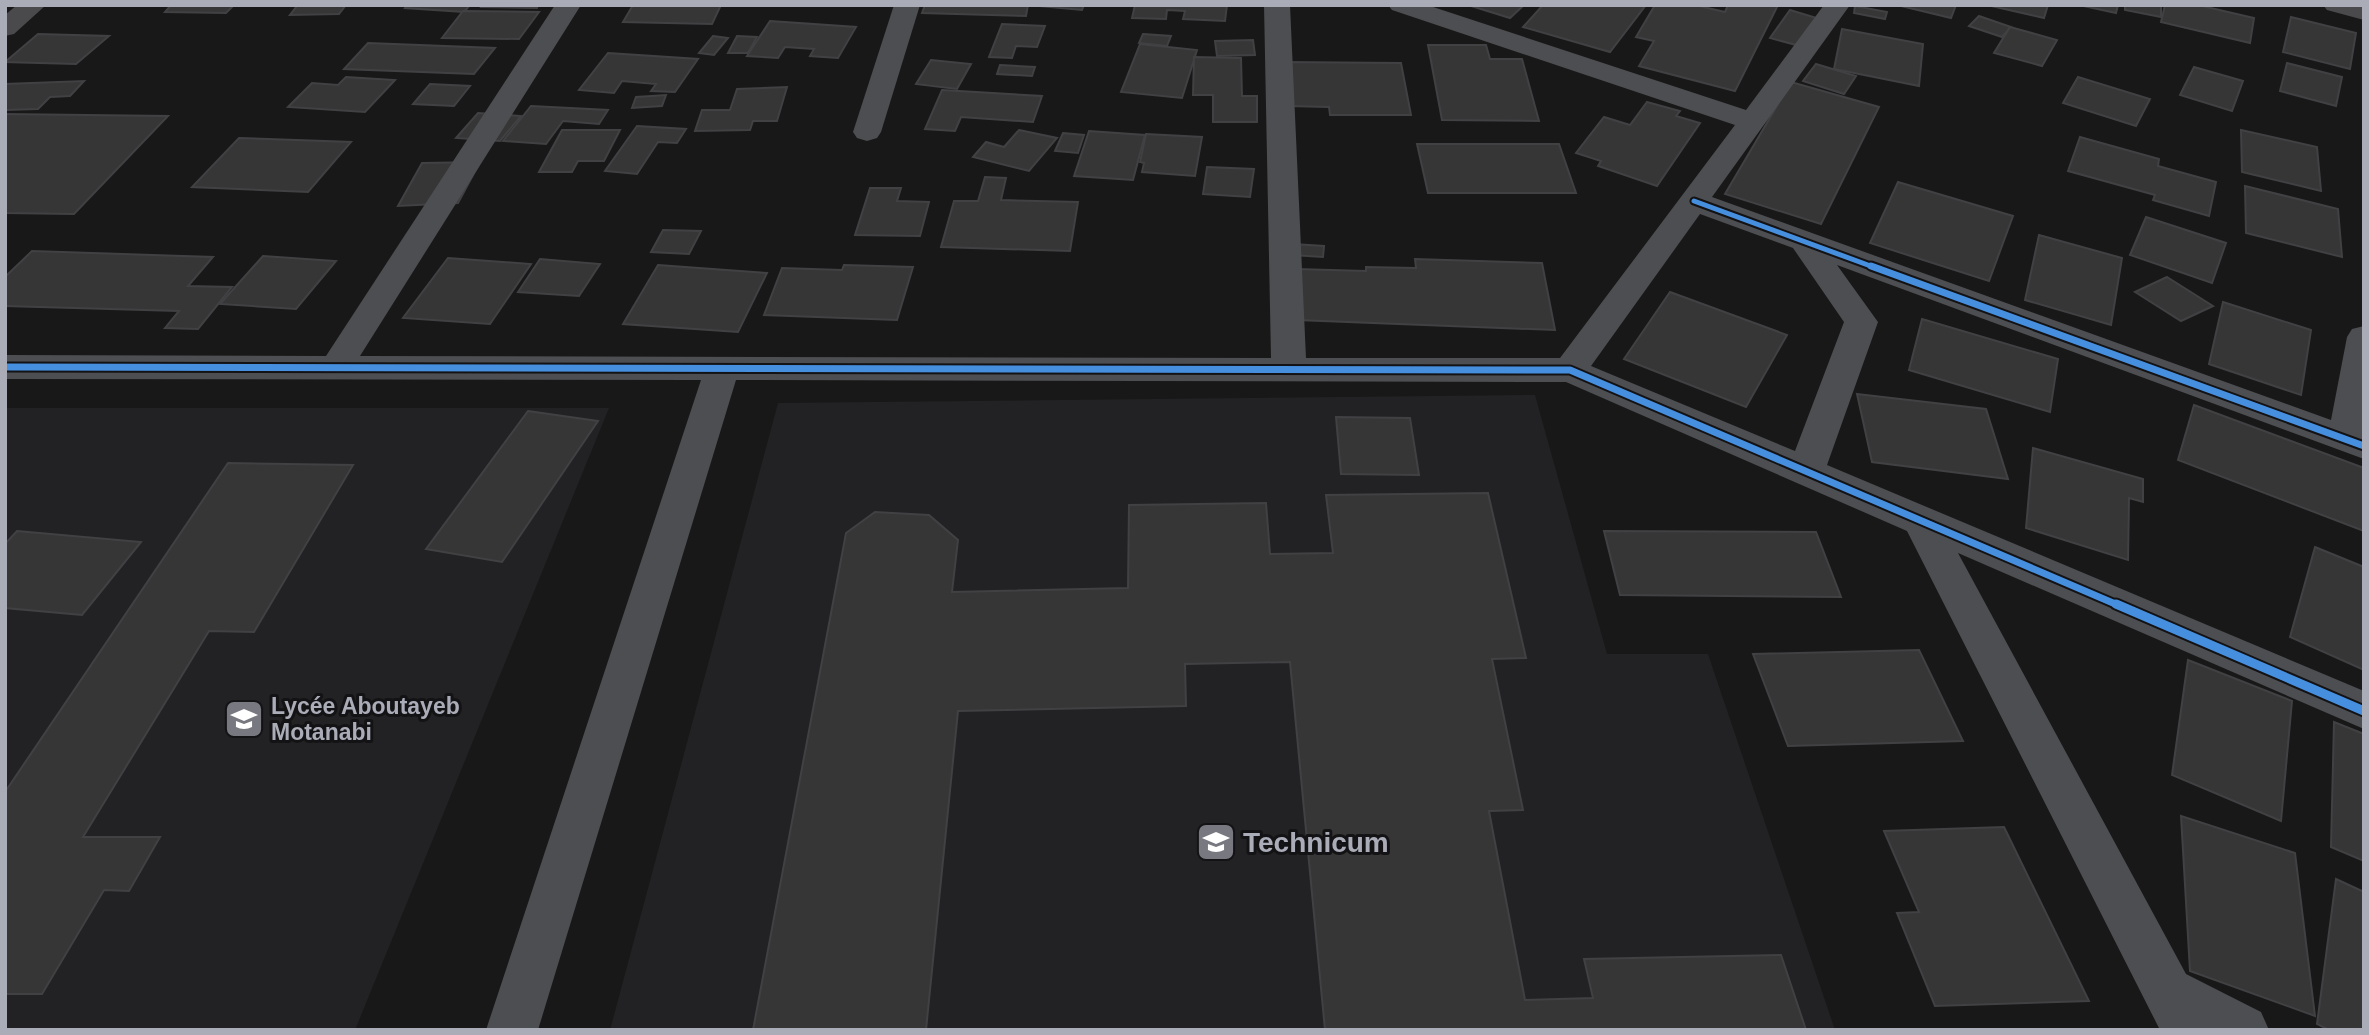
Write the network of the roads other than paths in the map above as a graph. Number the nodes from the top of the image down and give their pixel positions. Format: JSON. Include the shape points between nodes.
{"nodes":[{"id":1,"x":33,"y":5,"type":"edge"},
{"id":2,"x":568,"y":5,"type":"edge"},
{"id":3,"x":906,"y":5,"type":"edge"},
{"id":4,"x":1277,"y":5,"type":"edge"},
{"id":5,"x":1401,"y":5,"type":"edge"},
{"id":6,"x":1837,"y":5,"type":"edge"},
{"id":7,"x":2336,"y":5,"type":"edge"},
{"id":8,"x":2364,"y":12,"type":"edge"},
{"id":9,"x":5,"y":28,"type":"edge"},
{"id":10,"x":1752,"y":121,"type":"junction"},
{"id":11,"x":867,"y":132,"type":"dead end"},
{"id":12,"x":1694,"y":201,"type":"junction"},
{"id":13,"x":1804,"y":242,"type":"junction"},
{"id":14,"x":2364,"y":337,"type":"edge"},
{"id":15,"x":5,"y":367,"type":"edge"},
{"id":16,"x":336,"y":367,"type":"junction"},
{"id":17,"x":722,"y":368,"type":"junction"},
{"id":18,"x":1289,"y":370,"type":"junction"},
{"id":19,"x":1570,"y":370,"type":"junction"},
{"id":20,"x":2354,"y":442,"type":"edge"},
{"id":21,"x":1805,"y":472,"type":"junction"},
{"id":22,"x":1921,"y":521,"type":"junction"},
{"id":23,"x":2364,"y":711,"type":"edge"},
{"id":24,"x":2178,"y":1010,"type":"edge"},
{"id":25,"x":512,"y":1030,"type":"edge"},
{"id":26,"x":2243,"y":1030,"type":"edge"}],
"edges":[{"from":1,"to":9,"type":"main road"},
{"from":2,"to":16,"type":"street"},
{"from":3,"to":11,"type":"street"},
{"from":4,"to":18,"type":"street"},
{"from":5,"to":10,"type":"street"},
{"from":6,"to":10,"type":"street"},
{"from":7,"to":8,"type":"main road"},
{"from":10,"to":12,"type":"street"},
{"from":12,"to":13,"type":"street"},
{"from":12,"to":19,"type":"street"},
{"from":13,"to":20,"type":"street"},
{"from":13,"to":21,"type":"street","via":[[1861,322]]},
{"from":14,"to":20,"type":"street"},
{"from":15,"to":16,"type":"street"},
{"from":16,"to":17,"type":"street"},
{"from":17,"to":18,"type":"street"},
{"from":17,"to":25,"type":"street"},
{"from":18,"to":19,"type":"street"},
{"from":19,"to":21,"type":"street"},
{"from":21,"to":22,"type":"street"},
{"from":22,"to":23,"type":"street"},
{"from":22,"to":24,"type":"street"},
{"from":24,"to":26,"type":"street"}]}
